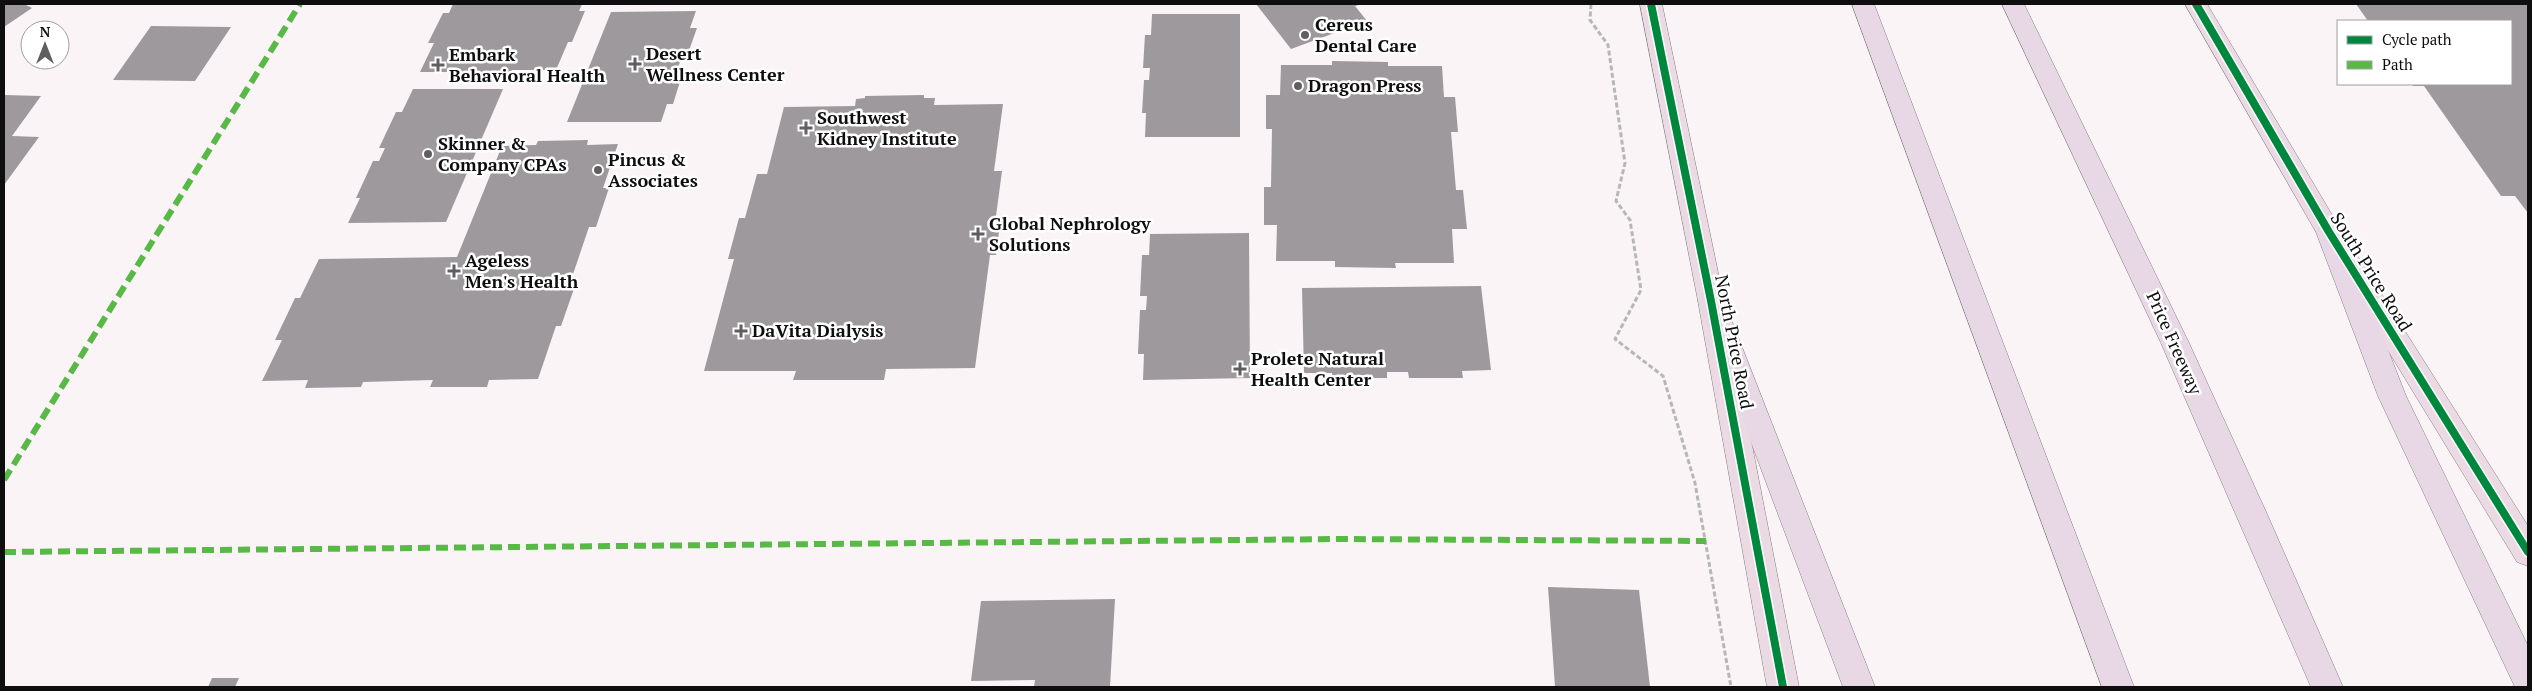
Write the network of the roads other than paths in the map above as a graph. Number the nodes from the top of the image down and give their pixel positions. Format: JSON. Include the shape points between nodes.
{"nodes":[{"id":1,"x":1651,"y":4,"type":"edge"},
{"id":2,"x":1863,"y":4,"type":"edge"},
{"id":3,"x":2012,"y":4,"type":"edge"},
{"id":4,"x":2196,"y":4,"type":"edge"},
{"id":5,"x":2329,"y":232,"type":"junction"},
{"id":6,"x":1711,"y":301,"type":"junction"},
{"id":7,"x":2528,"y":552,"type":"edge"},
{"id":8,"x":2528,"y":680,"type":"edge"},
{"id":9,"x":1782,"y":687,"type":"edge"},
{"id":10,"x":1859,"y":687,"type":"edge"},
{"id":11,"x":2118,"y":687,"type":"edge"},
{"id":12,"x":2327,"y":687,"type":"edge"}],
"edges":[{"from":1,"to":6,"type":"main road","name":"North Price Road"},
{"from":2,"to":11,"type":"highway"},
{"from":3,"to":12,"type":"highway","name":"Price Freeway","via":[[2121,225]]},
{"from":4,"to":5,"type":"main road","name":"South Price Road"},
{"from":5,"to":7,"type":"main road","name":"South Price Road"},
{"from":5,"to":8,"type":"highway","via":[[2392,396]]},
{"from":6,"to":9,"type":"main road","name":"North Price Road"},
{"from":6,"to":10,"type":"highway"}]}
